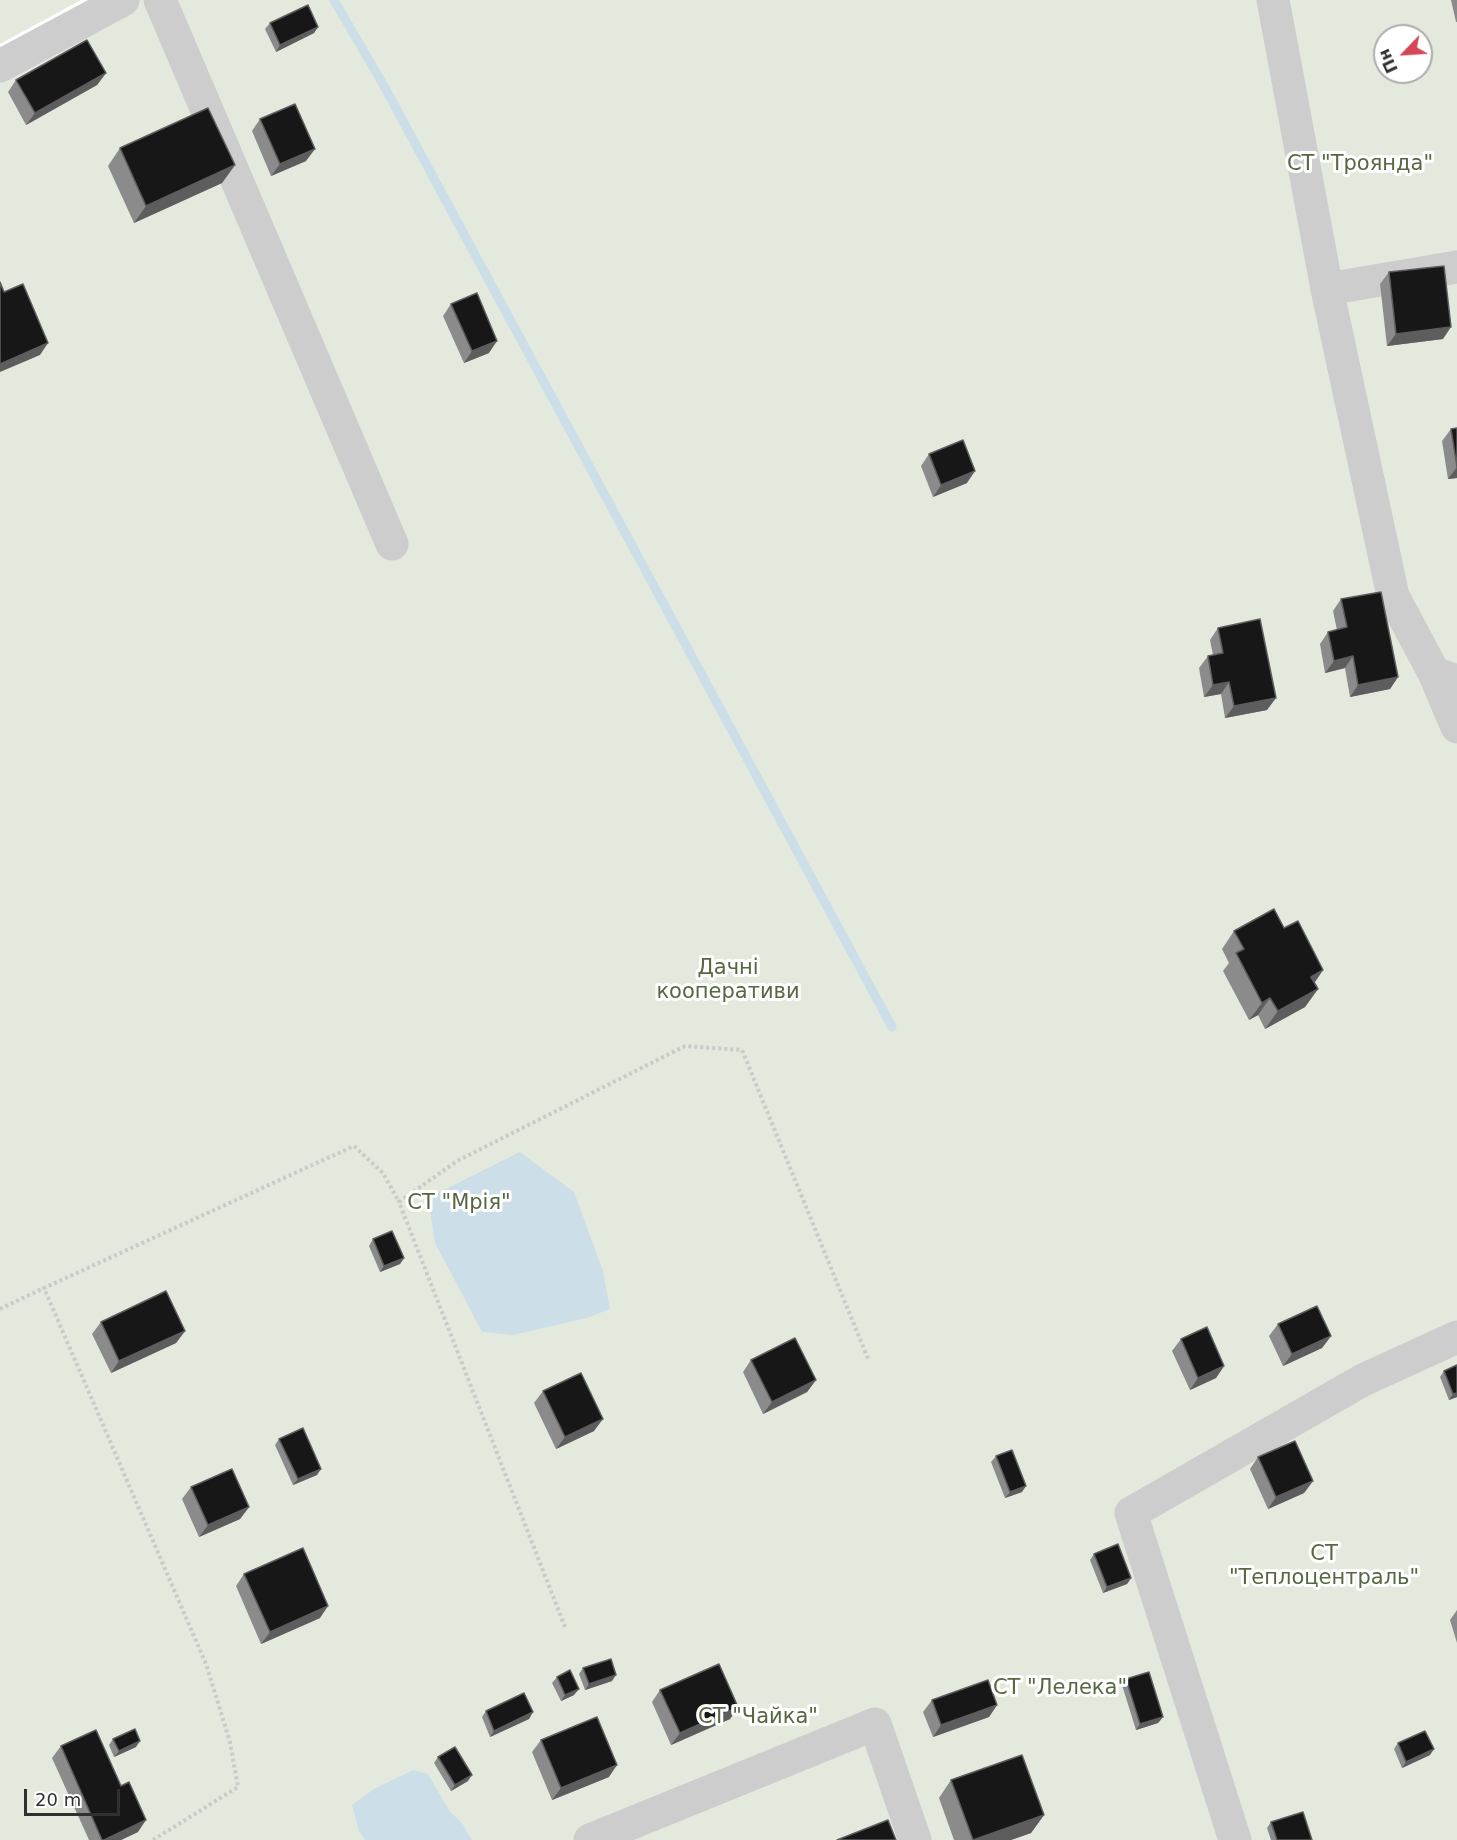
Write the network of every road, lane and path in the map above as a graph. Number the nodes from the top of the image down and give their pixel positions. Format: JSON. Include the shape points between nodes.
{"nodes":[{"id":1,"x":123,"y":0,"type":"edge"},
{"id":2,"x":160,"y":0,"type":"edge"},
{"id":3,"x":1273,"y":0,"type":"edge"},
{"id":4,"x":0,"y":66,"type":"edge"},
{"id":5,"x":1457,"y":267,"type":"edge"},
{"id":6,"x":1328,"y":289,"type":"junction"},
{"id":7,"x":392,"y":544,"type":"dead end"},
{"id":8,"x":1446,"y":677,"type":"edge"},
{"id":9,"x":1457,"y":727,"type":"edge"},
{"id":10,"x":399,"y":1202,"type":"junction"},
{"id":11,"x":44,"y":1288,"type":"junction"},
{"id":12,"x":0,"y":1309,"type":"edge"},
{"id":13,"x":1457,"y":1337,"type":"edge"},
{"id":14,"x":868,"y":1361,"type":"dead end"},
{"id":15,"x":565,"y":1627,"type":"dead end"},
{"id":16,"x":153,"y":1840,"type":"edge"},
{"id":17,"x":590,"y":1840,"type":"edge"},
{"id":18,"x":915,"y":1840,"type":"edge"},
{"id":19,"x":1235,"y":1840,"type":"edge"}],
"edges":[{"from":1,"to":4,"type":"street"},
{"from":2,"to":7,"type":"street"},
{"from":3,"to":6,"type":"street"},
{"from":5,"to":6,"type":"street"},
{"from":6,"to":8,"type":"street","via":[[1393,596]]},
{"from":8,"to":9,"type":"street"},
{"from":10,"to":11,"type":"path","via":[[383,1173],[354,1146]]},
{"from":10,"to":14,"type":"path","via":[[457,1161],[685,1046],[742,1050]]},
{"from":10,"to":15,"type":"path"},
{"from":11,"to":12,"type":"path"},
{"from":11,"to":16,"type":"path","via":[[206,1664],[230,1742],[238,1787]]},
{"from":13,"to":19,"type":"street","via":[[1363,1380],[1131,1513]]},
{"from":17,"to":18,"type":"street","via":[[875,1724]]}]}
